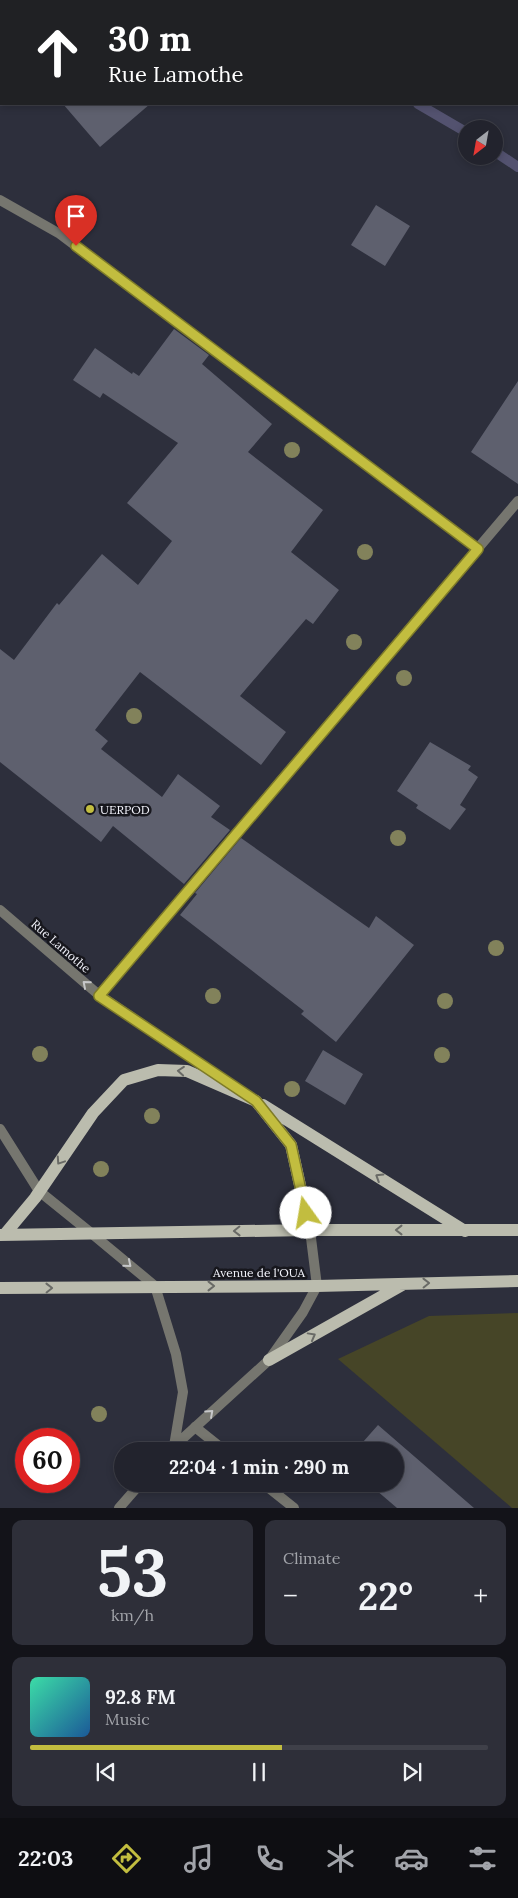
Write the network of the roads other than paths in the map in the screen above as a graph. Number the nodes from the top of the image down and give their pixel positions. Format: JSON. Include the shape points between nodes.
{"nodes":[{"id":1,"x":0,"y":200,"type":"edge"},
{"id":2,"x":518,"y":501,"type":"edge"},
{"id":3,"x":478,"y":549,"type":"junction"},
{"id":4,"x":0,"y":910,"type":"edge"},
{"id":5,"x":99,"y":996,"type":"junction"},
{"id":6,"x":256,"y":1101,"type":"junction"},
{"id":7,"x":0,"y":1129,"type":"edge"},
{"id":8,"x":40,"y":1191,"type":"junction"},
{"id":9,"x":310,"y":1230,"type":"junction"},
{"id":10,"x":518,"y":1230,"type":"edge"},
{"id":11,"x":465,"y":1231,"type":"junction"},
{"id":12,"x":91,"y":1233,"type":"junction"},
{"id":13,"x":2,"y":1235,"type":"edge"},
{"id":14,"x":518,"y":1281,"type":"edge"},
{"id":15,"x":404,"y":1284,"type":"junction"},
{"id":16,"x":155,"y":1286,"type":"junction"},
{"id":17,"x":317,"y":1286,"type":"junction"},
{"id":18,"x":0,"y":1288,"type":"edge"},
{"id":19,"x":269,"y":1360,"type":"junction"},
{"id":20,"x":195,"y":1427,"type":"junction"},
{"id":21,"x":173,"y":1442,"type":"edge"},
{"id":22,"x":179,"y":1442,"type":"edge"},
{"id":23,"x":214,"y":1442,"type":"edge"},
{"id":24,"x":133,"y":1492,"type":"edge"},
{"id":25,"x":274,"y":1492,"type":"edge"},
{"id":26,"x":119,"y":1508,"type":"edge"},
{"id":27,"x":294,"y":1508,"type":"edge"}],
"edges":[{"from":1,"to":3,"type":"street","via":[[60,234]]},
{"from":2,"to":3,"type":"street"},
{"from":3,"to":5,"type":"street"},
{"from":5,"to":4,"type":"street","name":"Rue Lamothe","one_way":true},
{"from":5,"to":6,"type":"street","name":"Rue Lamothe"},
{"from":6,"to":8,"type":"main road","one_way":true,"via":[[187,1071],[158,1070],[124,1080],[93,1113]]},
{"from":6,"to":9,"type":"main road","via":[[291,1145]]},
{"from":11,"to":6,"type":"main road","one_way":true},
{"from":7,"to":8,"type":"street"},
{"from":8,"to":12,"type":"street"},
{"from":8,"to":13,"type":"main road"},
{"from":11,"to":9,"type":"main road","one_way":true},
{"from":9,"to":12,"type":"main road","one_way":true},
{"from":9,"to":17,"type":"street"},
{"from":10,"to":11,"type":"main road"},
{"from":12,"to":13,"type":"main road"},
{"from":12,"to":16,"type":"street","one_way":true},
{"from":15,"to":14,"type":"main road","name":"Avenue de l'OUA","one_way":true},
{"from":15,"to":17,"type":"main road","name":"Avenue de l'OUA"},
{"from":19,"to":15,"type":"main road","one_way":true},
{"from":16,"to":17,"type":"main road","name":"Avenue de l'OUA","one_way":true},
{"from":18,"to":16,"type":"main road","name":"Avenue de l'OUA","one_way":true},
{"from":16,"to":21,"type":"street","via":[[176,1354],[183,1392]]},
{"from":17,"to":19,"type":"street"},
{"from":20,"to":19,"type":"street","one_way":true},
{"from":20,"to":22,"type":"street"},
{"from":20,"to":23,"type":"street"},
{"from":24,"to":26,"type":"street"},
{"from":25,"to":27,"type":"street"}]}
